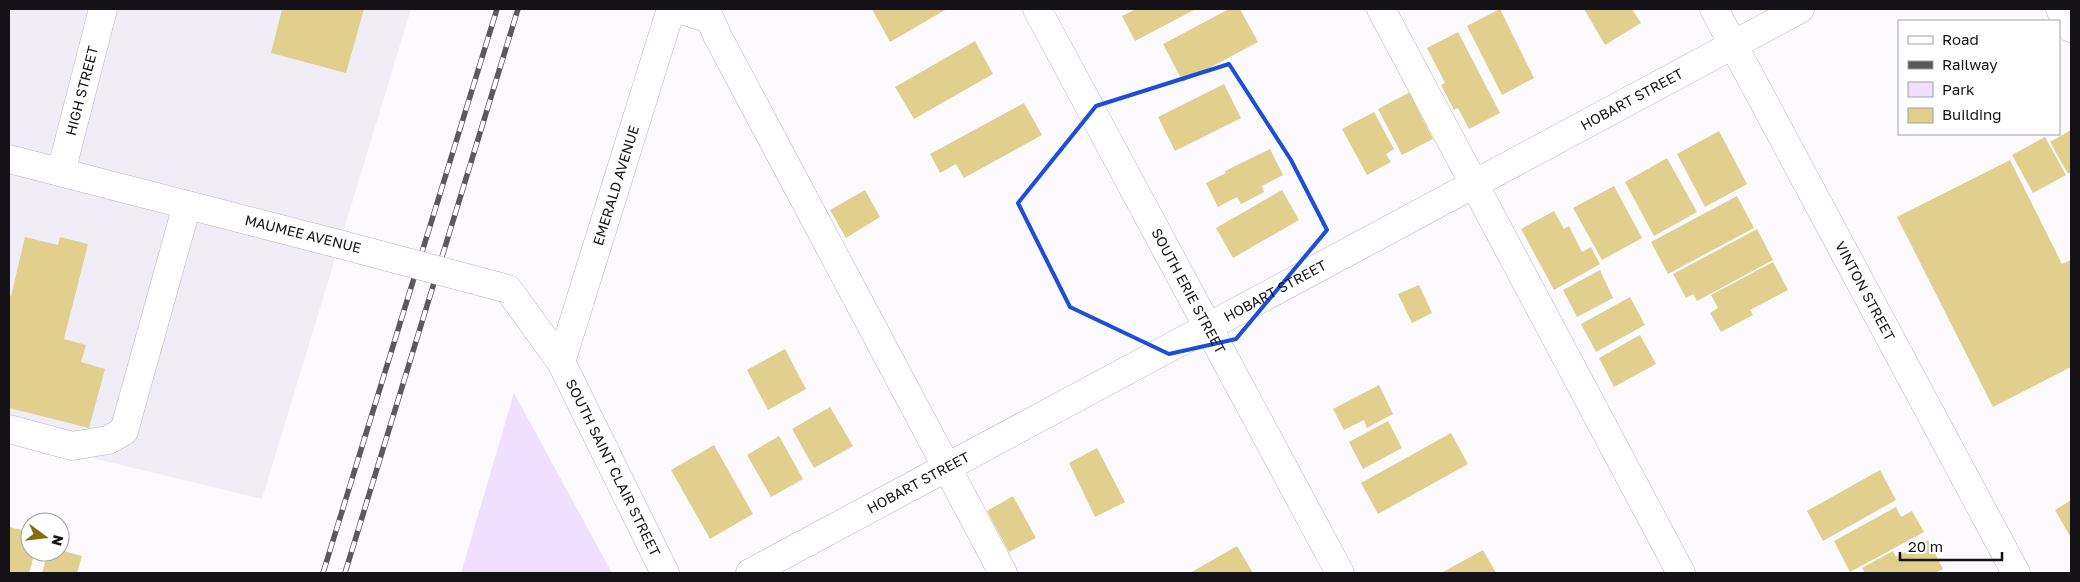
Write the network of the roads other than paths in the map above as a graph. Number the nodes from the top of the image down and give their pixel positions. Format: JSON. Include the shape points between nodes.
{"nodes":[{"id":1,"x":103,"y":9,"type":"edge"},
{"id":2,"x":671,"y":9,"type":"edge"},
{"id":3,"x":678,"y":9,"type":"edge"},
{"id":4,"x":1037,"y":9,"type":"edge"},
{"id":5,"x":1381,"y":9,"type":"edge"},
{"id":6,"x":1714,"y":9,"type":"edge"},
{"id":7,"x":1800,"y":9,"type":"edge"},
{"id":8,"x":2060,"y":9,"type":"edge"},
{"id":9,"x":2071,"y":28,"type":"edge"},
{"id":10,"x":1733,"y":45,"type":"junction"},
{"id":11,"x":9,"y":159,"type":"edge"},
{"id":12,"x":61,"y":172,"type":"junction"},
{"id":13,"x":1475,"y":184,"type":"junction"},
{"id":14,"x":187,"y":205,"type":"junction"},
{"id":15,"x":1208,"y":328,"type":"junction"},
{"id":16,"x":562,"y":362,"type":"junction"},
{"id":17,"x":9,"y":429,"type":"edge"},
{"id":18,"x":946,"y":468,"type":"junction"},
{"id":19,"x":665,"y":573,"type":"edge"},
{"id":20,"x":750,"y":573,"type":"edge"},
{"id":21,"x":1002,"y":573,"type":"edge"},
{"id":22,"x":1340,"y":573,"type":"edge"},
{"id":23,"x":1681,"y":573,"type":"edge"},
{"id":24,"x":2016,"y":573,"type":"edge"}],
"edges":[{"from":1,"to":12,"type":"street","name":"HIGH STREET"},
{"from":2,"to":16,"type":"street","name":"EMERALD AVENUE"},
{"from":3,"to":18,"type":"street","via":[[710,18]]},
{"from":4,"to":15,"type":"street","name":"SOUTH ERIE STREET"},
{"from":5,"to":13,"type":"street"},
{"from":6,"to":10,"type":"street","name":"VINTON STREET"},
{"from":7,"to":10,"type":"street","name":"HOBART STREET"},
{"from":8,"to":9,"type":"street"},
{"from":10,"to":13,"type":"street","name":"HOBART STREET"},
{"from":10,"to":24,"type":"street","name":"VINTON STREET"},
{"from":11,"to":12,"type":"street","name":"MAUMEE AVENUE"},
{"from":12,"to":14,"type":"street","name":"MAUMEE AVENUE"},
{"from":13,"to":15,"type":"street","name":"HOBART STREET"},
{"from":13,"to":23,"type":"street"},
{"from":14,"to":16,"type":"street","name":"MAUMEE AVENUE","bridge":true,"via":[[508,289]]},
{"from":14,"to":17,"type":"street","via":[[124,431],[108,440],[72,446]]},
{"from":15,"to":18,"type":"street","name":"HOBART STREET"},
{"from":15,"to":22,"type":"street","name":"SOUTH ERIE STREET"},
{"from":16,"to":19,"type":"street","name":"SOUTH SAINT CLAIR STREET"},
{"from":18,"to":20,"type":"street","name":"HOBART STREET"},
{"from":18,"to":21,"type":"street"}]}
